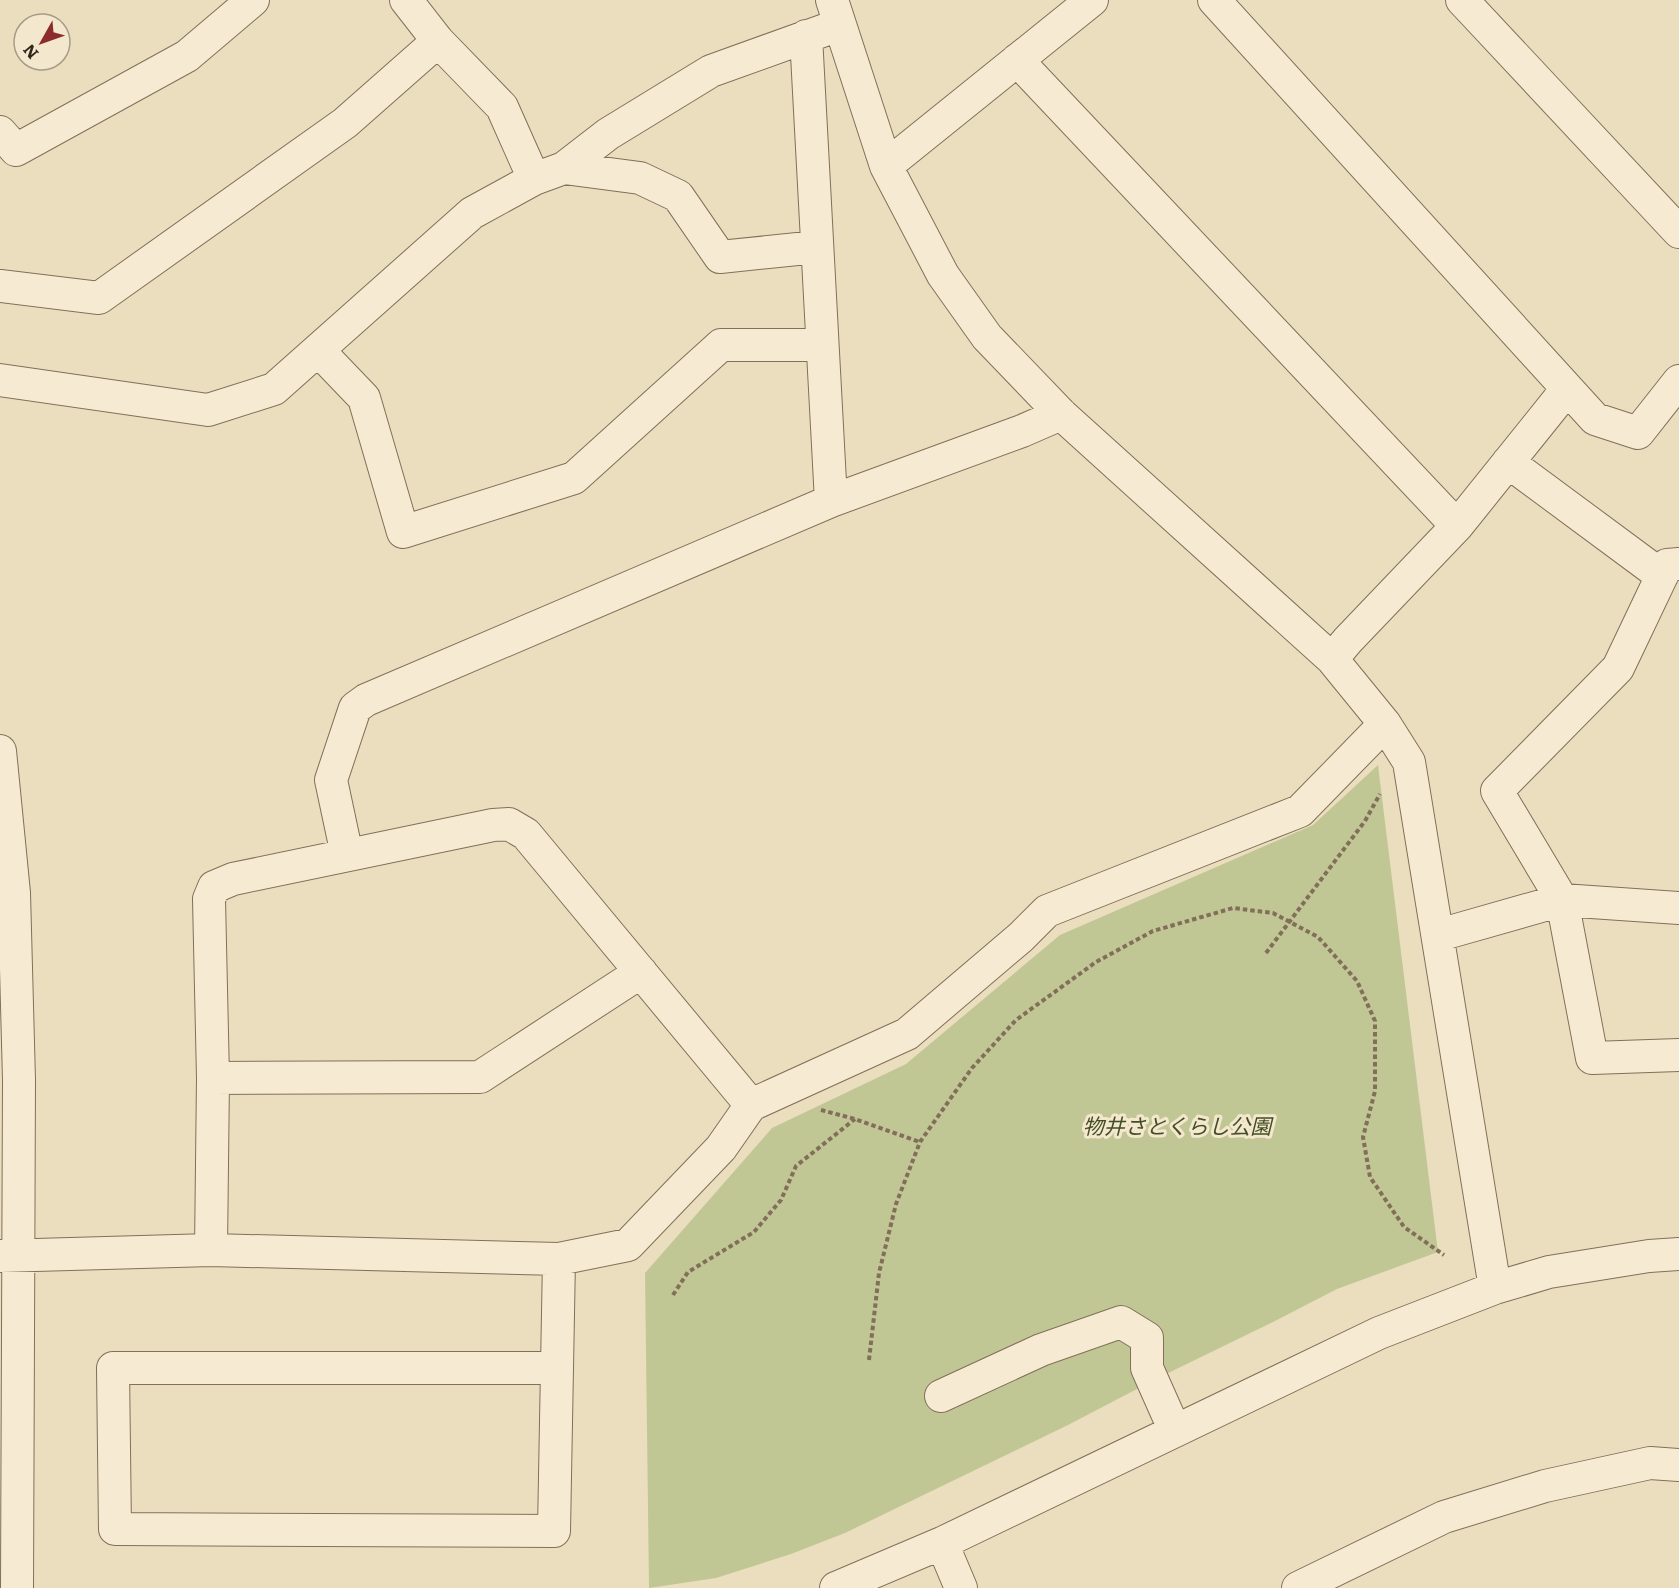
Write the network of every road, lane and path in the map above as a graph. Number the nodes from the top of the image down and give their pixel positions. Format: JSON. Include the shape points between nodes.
{"nodes":[{"id":1,"x":253,"y":0,"type":"edge"},
{"id":2,"x":406,"y":0,"type":"edge"},
{"id":3,"x":1092,"y":0,"type":"edge"},
{"id":4,"x":1214,"y":0,"type":"edge"},
{"id":5,"x":1462,"y":0,"type":"edge"},
{"id":6,"x":836,"y":12,"type":"edge"},
{"id":7,"x":806,"y":36,"type":"junction"},
{"id":8,"x":438,"y":41,"type":"junction"},
{"id":9,"x":1017,"y":60,"type":"junction"},
{"id":10,"x":0,"y":132,"type":"edge"},
{"id":11,"x":886,"y":166,"type":"junction"},
{"id":12,"x":564,"y":168,"type":"junction"},
{"id":13,"x":534,"y":179,"type":"junction"},
{"id":14,"x":1679,"y":232,"type":"edge"},
{"id":15,"x":817,"y":247,"type":"junction"},
{"id":16,"x":0,"y":286,"type":"edge"},
{"id":17,"x":822,"y":345,"type":"junction"},
{"id":18,"x":318,"y":350,"type":"junction"},
{"id":19,"x":0,"y":380,"type":"edge"},
{"id":20,"x":1679,"y":381,"type":"edge"},
{"id":21,"x":1567,"y":389,"type":"junction"},
{"id":22,"x":1061,"y":414,"type":"junction"},
{"id":23,"x":1509,"y":462,"type":"junction"},
{"id":24,"x":831,"y":501,"type":"junction"},
{"id":25,"x":1457,"y":526,"type":"junction"},
{"id":26,"x":1671,"y":570,"type":"edge"},
{"id":27,"x":1332,"y":659,"type":"junction"},
{"id":28,"x":1385,"y":724,"type":"junction"},
{"id":29,"x":0,"y":751,"type":"edge"},
{"id":30,"x":1384,"y":786,"type":"dead end"},
{"id":31,"x":347,"y":855,"type":"junction"},
{"id":32,"x":7,"y":893,"type":"edge"},
{"id":33,"x":1562,"y":900,"type":"junction"},
{"id":34,"x":1679,"y":908,"type":"edge"},
{"id":35,"x":1288,"y":921,"type":"junction"},
{"id":36,"x":1439,"y":935,"type":"junction"},
{"id":37,"x":1266,"y":953,"type":"dead end"},
{"id":38,"x":641,"y":972,"type":"junction"},
{"id":39,"x":1679,"y":1054,"type":"edge"},
{"id":40,"x":213,"y":1078,"type":"junction"},
{"id":41,"x":10,"y":1080,"type":"edge"},
{"id":42,"x":761,"y":1101,"type":"junction"},
{"id":43,"x":855,"y":1119,"type":"junction"},
{"id":44,"x":921,"y":1142,"type":"junction"},
{"id":45,"x":212,"y":1250,"type":"junction"},
{"id":46,"x":1679,"y":1254,"type":"edge"},
{"id":47,"x":1444,"y":1255,"type":"dead end"},
{"id":48,"x":9,"y":1256,"type":"edge"},
{"id":49,"x":559,"y":1259,"type":"junction"},
{"id":50,"x":1495,"y":1287,"type":"junction"},
{"id":51,"x":673,"y":1295,"type":"dead end"},
{"id":52,"x":869,"y":1360,"type":"dead end"},
{"id":53,"x":557,"y":1368,"type":"junction"},
{"id":54,"x":940,"y":1396,"type":"dead end"},
{"id":55,"x":1175,"y":1431,"type":"junction"},
{"id":56,"x":1679,"y":1465,"type":"edge"},
{"id":57,"x":942,"y":1543,"type":"junction"},
{"id":58,"x":17,"y":1588,"type":"edge"},
{"id":59,"x":836,"y":1588,"type":"edge"},
{"id":60,"x":961,"y":1588,"type":"edge"},
{"id":61,"x":1298,"y":1588,"type":"edge"}],
"edges":[{"from":1,"to":10,"type":"street","via":[[187,56],[15,150]]},
{"from":2,"to":8,"type":"street"},
{"from":3,"to":9,"type":"street"},
{"from":4,"to":21,"type":"street"},
{"from":5,"to":14,"type":"street"},
{"from":6,"to":7,"type":"street"},
{"from":6,"to":11,"type":"street"},
{"from":7,"to":12,"type":"street","via":[[711,71],[608,134]]},
{"from":7,"to":15,"type":"street"},
{"from":8,"to":13,"type":"street","via":[[502,107]]},
{"from":8,"to":16,"type":"street","via":[[345,123],[99,298]]},
{"from":9,"to":11,"type":"street"},
{"from":9,"to":25,"type":"street"},
{"from":11,"to":22,"type":"street","via":[[943,275],[987,337]]},
{"from":12,"to":13,"type":"street"},
{"from":12,"to":15,"type":"street","via":[[640,178],[678,196],[720,257]]},
{"from":13,"to":18,"type":"street","via":[[472,213]]},
{"from":15,"to":17,"type":"street"},
{"from":17,"to":18,"type":"street","via":[[721,345],[574,478],[403,532],[363,398]]},
{"from":17,"to":24,"type":"street"},
{"from":18,"to":19,"type":"street","via":[[274,389],[208,410]]},
{"from":20,"to":21,"type":"street","via":[[1638,433],[1595,419]]},
{"from":21,"to":23,"type":"street"},
{"from":22,"to":24,"type":"street"},
{"from":22,"to":27,"type":"street"},
{"from":23,"to":25,"type":"street"},
{"from":23,"to":26,"type":"street"},
{"from":24,"to":31,"type":"street","via":[[355,708],[331,780]]},
{"from":25,"to":27,"type":"street"},
{"from":26,"to":33,"type":"street","via":[[1618,668],[1497,791]]},
{"from":27,"to":28,"type":"street"},
{"from":28,"to":36,"type":"street","via":[[1409,762]]},
{"from":28,"to":42,"type":"street","via":[[1300,811],[1047,911],[907,1034]]},
{"from":29,"to":32,"type":"street"},
{"from":30,"to":35,"type":"path","via":[[1365,821]]},
{"from":31,"to":38,"type":"street","via":[[509,824],[526,834]]},
{"from":31,"to":40,"type":"street","via":[[233,879],[214,887],[209,899]]},
{"from":32,"to":41,"type":"street"},
{"from":33,"to":34,"type":"street"},
{"from":33,"to":36,"type":"street"},
{"from":33,"to":39,"type":"street","via":[[1592,1059]]},
{"from":35,"to":37,"type":"path"},
{"from":35,"to":44,"type":"path","via":[[1273,913],[1233,908],[1153,931],[1096,962],[1016,1020],[972,1068]]},
{"from":35,"to":47,"type":"path","via":[[1318,937],[1357,981],[1375,1021],[1375,1091],[1364,1137],[1370,1177],[1404,1227]]},
{"from":36,"to":50,"type":"street"},
{"from":38,"to":40,"type":"street","via":[[480,1077]]},
{"from":38,"to":42,"type":"street"},
{"from":40,"to":45,"type":"street"},
{"from":41,"to":48,"type":"street"},
{"from":42,"to":43,"type":"path"},
{"from":42,"to":49,"type":"street","via":[[628,1245]]},
{"from":43,"to":44,"type":"path"},
{"from":43,"to":51,"type":"path","via":[[796,1166],[781,1200],[754,1233],[688,1272]]},
{"from":44,"to":52,"type":"path","via":[[896,1204],[882,1261]]},
{"from":45,"to":48,"type":"street"},
{"from":45,"to":49,"type":"street"},
{"from":46,"to":50,"type":"street","via":[[1549,1272]]},
{"from":48,"to":58,"type":"street"},
{"from":49,"to":53,"type":"street"},
{"from":50,"to":55,"type":"street","via":[[1379,1333]]},
{"from":53,"to":53,"type":"street","via":[[554,1531],[115,1529],[112,1368]]},
{"from":54,"to":55,"type":"street","via":[[1041,1350],[1121,1323],[1147,1338],[1147,1368]]},
{"from":55,"to":57,"type":"street"},
{"from":56,"to":61,"type":"street","via":[[1650,1462],[1545,1486],[1444,1517]]},
{"from":57,"to":59,"type":"street"},
{"from":57,"to":60,"type":"street"}]}
